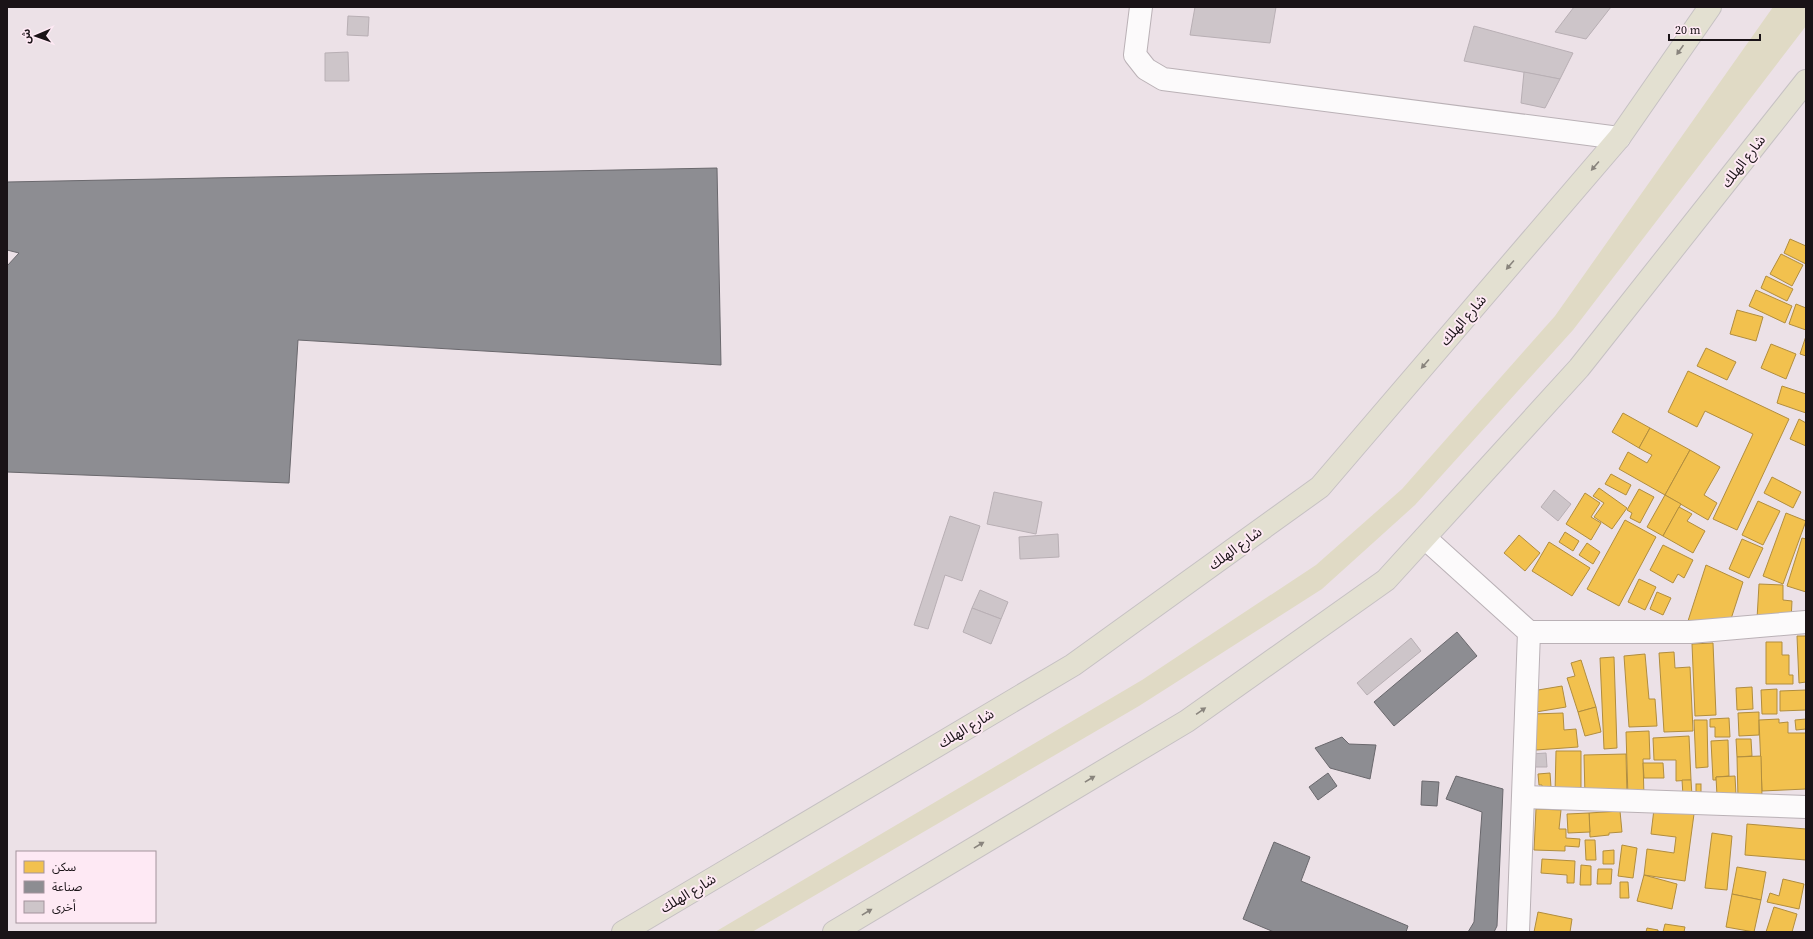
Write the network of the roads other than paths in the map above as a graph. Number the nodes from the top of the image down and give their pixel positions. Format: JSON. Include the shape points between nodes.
{"nodes":[{"id":1,"x":1141,"y":7,"type":"edge"},
{"id":2,"x":1710,"y":7,"type":"edge"},
{"id":3,"x":1806,"y":82,"type":"edge"},
{"id":4,"x":1619,"y":138,"type":"junction"},
{"id":5,"x":1425,"y":538,"type":"junction"},
{"id":6,"x":1806,"y":622,"type":"edge"},
{"id":7,"x":1529,"y":632,"type":"junction"},
{"id":8,"x":1524,"y":797,"type":"junction"},
{"id":9,"x":1806,"y":807,"type":"edge"},
{"id":10,"x":623,"y":932,"type":"edge"},
{"id":11,"x":834,"y":932,"type":"edge"},
{"id":12,"x":1518,"y":932,"type":"edge"}],
"edges":[{"from":1,"to":4,"type":"street","via":[[1135,55],[1146,69],[1163,79]]},
{"from":2,"to":4,"type":"highway","name":"شارع الهلك","one_way":true},
{"from":3,"to":5,"type":"highway","name":"شارع الهلك","via":[[1579,368]]},
{"from":4,"to":10,"type":"highway","name":"شارع الهلك","one_way":true,"via":[[1320,487],[1073,665]]},
{"from":5,"to":7,"type":"street"},
{"from":11,"to":5,"type":"highway","name":"شارع الهلك","one_way":true,"via":[[1187,721],[1386,580]]},
{"from":6,"to":7,"type":"street","via":[[1690,632]]},
{"from":7,"to":8,"type":"street"},
{"from":8,"to":9,"type":"street"},
{"from":8,"to":12,"type":"street"}]}
